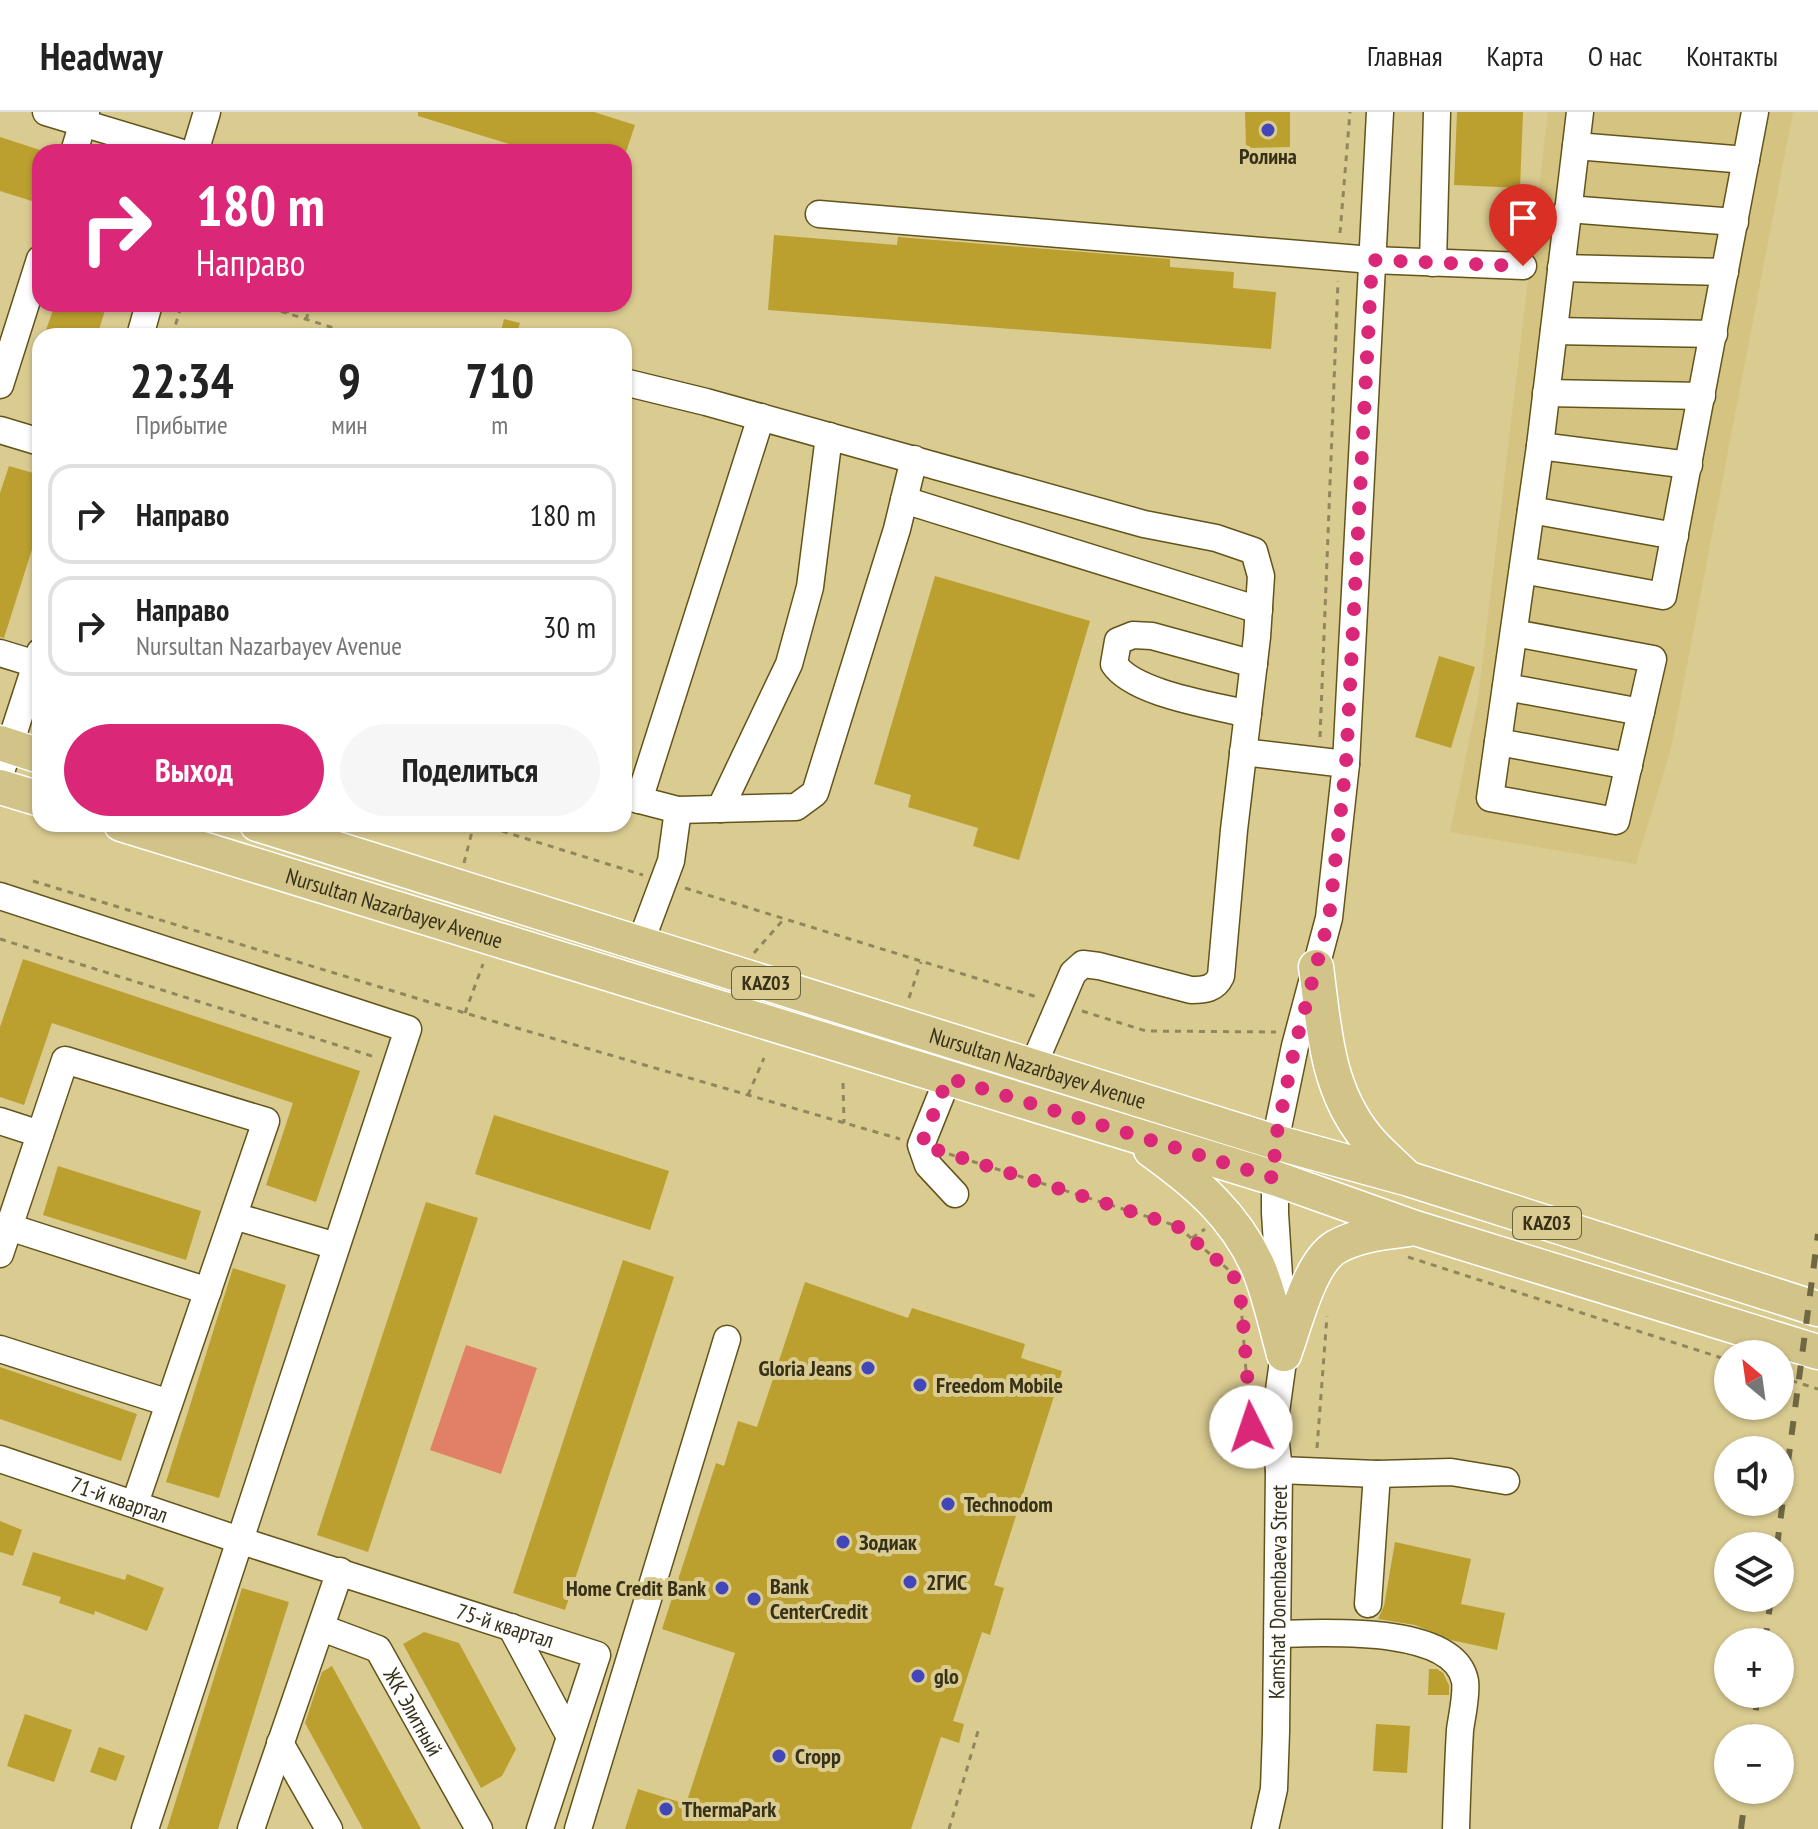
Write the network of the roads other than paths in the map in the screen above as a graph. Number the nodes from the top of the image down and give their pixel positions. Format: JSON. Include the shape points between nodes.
{"nodes":[{"id":1,"x":46,"y":112,"type":"edge"},
{"id":2,"x":207,"y":112,"type":"edge"},
{"id":3,"x":1380,"y":112,"type":"edge"},
{"id":4,"x":1437,"y":112,"type":"edge"},
{"id":5,"x":1580,"y":112,"type":"edge"},
{"id":6,"x":1755,"y":112,"type":"edge"},
{"id":7,"x":85,"y":118,"type":"edge"},
{"id":8,"x":77,"y":144,"type":"edge"},
{"id":9,"x":157,"y":144,"type":"edge"},
{"id":10,"x":197,"y":144,"type":"edge"},
{"id":11,"x":1576,"y":146,"type":"junction"},
{"id":12,"x":1746,"y":160,"type":"junction"},
{"id":13,"x":1568,"y":209,"type":"junction"},
{"id":14,"x":819,"y":214,"type":"dead end"},
{"id":15,"x":1735,"y":222,"type":"junction"},
{"id":16,"x":1372,"y":260,"type":"junction"},
{"id":17,"x":1433,"y":263,"type":"junction"},
{"id":18,"x":1523,"y":266,"type":"dead end"},
{"id":19,"x":1561,"y":268,"type":"junction"},
{"id":20,"x":1725,"y":272,"type":"junction"},
{"id":21,"x":32,"y":284,"type":"edge"},
{"id":22,"x":1554,"y":331,"type":"junction"},
{"id":23,"x":1714,"y":334,"type":"junction"},
{"id":24,"x":632,"y":384,"type":"edge"},
{"id":25,"x":0,"y":385,"type":"edge"},
{"id":26,"x":1546,"y":393,"type":"junction"},
{"id":27,"x":1702,"y":396,"type":"junction"},
{"id":28,"x":761,"y":417,"type":"junction"},
{"id":29,"x":0,"y":430,"type":"edge"},
{"id":30,"x":829,"y":436,"type":"junction"},
{"id":31,"x":32,"y":440,"type":"edge"},
{"id":32,"x":1540,"y":446,"type":"junction"},
{"id":33,"x":914,"y":459,"type":"junction"},
{"id":34,"x":1689,"y":465,"type":"junction"},
{"id":35,"x":904,"y":500,"type":"junction"},
{"id":36,"x":1531,"y":510,"type":"junction"},
{"id":37,"x":1675,"y":536,"type":"junction"},
{"id":38,"x":1523,"y":570,"type":"junction"},
{"id":39,"x":1259,"y":610,"type":"junction"},
{"id":40,"x":1514,"y":633,"type":"junction"},
{"id":41,"x":0,"y":653,"type":"edge"},
{"id":42,"x":32,"y":657,"type":"edge"},
{"id":43,"x":1254,"y":664,"type":"junction"},
{"id":44,"x":32,"y":681,"type":"edge"},
{"id":45,"x":1506,"y":687,"type":"junction"},
{"id":46,"x":1641,"y":712,"type":"junction"},
{"id":47,"x":1248,"y":714,"type":"junction"},
{"id":48,"x":1498,"y":742,"type":"junction"},
{"id":49,"x":1243,"y":752,"type":"junction"},
{"id":50,"x":13,"y":755,"type":"edge"},
{"id":51,"x":1346,"y":764,"type":"junction"},
{"id":52,"x":1629,"y":766,"type":"junction"},
{"id":53,"x":0,"y":787,"type":"edge"},
{"id":54,"x":32,"y":797,"type":"edge"},
{"id":55,"x":632,"y":798,"type":"edge"},
{"id":56,"x":720,"y":809,"type":"junction"},
{"id":57,"x":678,"y":810,"type":"junction"},
{"id":58,"x":147,"y":832,"type":"edge"},
{"id":59,"x":283,"y":832,"type":"edge"},
{"id":60,"x":0,"y":896,"type":"edge"},
{"id":61,"x":640,"y":944,"type":"junction"},
{"id":62,"x":1316,"y":967,"type":"junction"},
{"id":63,"x":1033,"y":1066,"type":"junction"},
{"id":64,"x":948,"y":1078,"type":"junction"},
{"id":65,"x":0,"y":1121,"type":"edge"},
{"id":66,"x":40,"y":1134,"type":"junction"},
{"id":67,"x":1127,"y":1134,"type":"junction"},
{"id":68,"x":1275,"y":1142,"type":"junction"},
{"id":69,"x":1274,"y":1178,"type":"junction"},
{"id":70,"x":1409,"y":1179,"type":"junction"},
{"id":71,"x":955,"y":1194,"type":"dead end"},
{"id":72,"x":234,"y":1216,"type":"junction"},
{"id":73,"x":9,"y":1227,"type":"junction"},
{"id":74,"x":1408,"y":1241,"type":"junction"},
{"id":75,"x":336,"y":1246,"type":"junction"},
{"id":76,"x":0,"y":1254,"type":"edge"},
{"id":77,"x":208,"y":1291,"type":"junction"},
{"id":78,"x":1818,"y":1309,"type":"edge"},
{"id":79,"x":727,"y":1339,"type":"dead end"},
{"id":80,"x":0,"y":1349,"type":"edge"},
{"id":81,"x":1818,"y":1352,"type":"edge"},
{"id":82,"x":1284,"y":1354,"type":"junction"},
{"id":83,"x":169,"y":1403,"type":"junction"},
{"id":84,"x":0,"y":1459,"type":"edge"},
{"id":85,"x":1279,"y":1470,"type":"junction"},
{"id":86,"x":1377,"y":1474,"type":"junction"},
{"id":87,"x":1506,"y":1481,"type":"dead end"},
{"id":88,"x":135,"y":1503,"type":"junction"},
{"id":89,"x":240,"y":1538,"type":"junction"},
{"id":90,"x":340,"y":1571,"type":"junction"},
{"id":91,"x":1368,"y":1604,"type":"dead end"},
{"id":92,"x":511,"y":1627,"type":"junction"},
{"id":93,"x":322,"y":1628,"type":"junction"},
{"id":94,"x":1278,"y":1634,"type":"junction"},
{"id":95,"x":570,"y":1737,"type":"junction"},
{"id":96,"x":280,"y":1743,"type":"junction"},
{"id":97,"x":145,"y":1829,"type":"edge"},
{"id":98,"x":251,"y":1829,"type":"edge"},
{"id":99,"x":329,"y":1829,"type":"edge"},
{"id":100,"x":479,"y":1829,"type":"edge"},
{"id":101,"x":540,"y":1829,"type":"edge"},
{"id":102,"x":578,"y":1829,"type":"edge"},
{"id":103,"x":1265,"y":1829,"type":"edge"},
{"id":104,"x":1456,"y":1829,"type":"edge"}],
"edges":[{"from":1,"to":7,"type":"street"},
{"from":2,"to":10,"type":"street"},
{"from":3,"to":16,"type":"street","name":"Kamshat Donenbaeva Street"},
{"from":4,"to":17,"type":"street"},
{"from":5,"to":11,"type":"street"},
{"from":6,"to":12,"type":"street"},
{"from":7,"to":8,"type":"street"},
{"from":7,"to":9,"type":"street"},
{"from":11,"to":12,"type":"street"},
{"from":11,"to":13,"type":"street"},
{"from":12,"to":15,"type":"street"},
{"from":13,"to":15,"type":"street"},
{"from":13,"to":19,"type":"street"},
{"from":14,"to":16,"type":"street"},
{"from":15,"to":20,"type":"street"},
{"from":16,"to":17,"type":"street"},
{"from":16,"to":51,"type":"street","name":"Kamshat Donenbaeva Street"},
{"from":17,"to":18,"type":"street"},
{"from":19,"to":20,"type":"street"},
{"from":19,"to":22,"type":"street"},
{"from":20,"to":23,"type":"street"},
{"from":21,"to":25,"type":"street"},
{"from":22,"to":23,"type":"street"},
{"from":22,"to":26,"type":"street"},
{"from":23,"to":27,"type":"street"},
{"from":24,"to":28,"type":"street"},
{"from":26,"to":27,"type":"street"},
{"from":26,"to":32,"type":"street"},
{"from":27,"to":34,"type":"street"},
{"from":28,"to":30,"type":"street"},
{"from":28,"to":55,"type":"street"},
{"from":29,"to":31,"type":"street"},
{"from":30,"to":33,"type":"street"},
{"from":30,"to":56,"type":"street","via":[[810,587],[789,664]]},
{"from":32,"to":34,"type":"street"},
{"from":32,"to":36,"type":"street"},
{"from":33,"to":35,"type":"street"},
{"from":33,"to":39,"type":"street","via":[[1254,551],[1261,576]]},
{"from":34,"to":37,"type":"street"},
{"from":35,"to":39,"type":"street"},
{"from":35,"to":56,"type":"street","via":[[815,793],[796,807]]},
{"from":36,"to":37,"type":"street"},
{"from":36,"to":38,"type":"street"},
{"from":37,"to":38,"type":"street","via":[[1663,596]]},
{"from":38,"to":40,"type":"street"},
{"from":39,"to":43,"type":"street"},
{"from":40,"to":45,"type":"street"},
{"from":40,"to":46,"type":"street","via":[[1653,659]]},
{"from":41,"to":42,"type":"street"},
{"from":43,"to":47,"type":"street"},
{"from":43,"to":47,"type":"street","via":[[1133,635],[1118,641],[1114,664],[1143,687]]},
{"from":44,"to":50,"type":"street"},
{"from":45,"to":46,"type":"street"},
{"from":45,"to":48,"type":"street"},
{"from":46,"to":52,"type":"street"},
{"from":47,"to":49,"type":"street"},
{"from":48,"to":52,"type":"street"},
{"from":48,"to":52,"type":"street","via":[[1490,798],[1616,821]]},
{"from":49,"to":51,"type":"street"},
{"from":49,"to":63,"type":"street","via":[[1217,985],[1191,990],[1083,964],[1073,973]]},
{"from":51,"to":62,"type":"street","name":"Kamshat Donenbaeva Street","via":[[1329,918]]},
{"from":53,"to":54,"type":"main road"},
{"from":55,"to":57,"type":"street"},
{"from":56,"to":57,"type":"street"},
{"from":57,"to":61,"type":"street","via":[[671,861]]},
{"from":58,"to":64,"type":"main road","name":"Nursultan Nazarbayev Avenue","number":"KАZ03"},
{"from":59,"to":61,"type":"main road","name":"Nursultan Nazarbayev Avenue","number":"KАZ03"},
{"from":60,"to":75,"type":"street","via":[[408,1029]]},
{"from":61,"to":63,"type":"main road","name":"Nursultan Nazarbayev Avenue","number":"KАZ03"},
{"from":62,"to":68,"type":"street","name":"Kamshat Donenbaeva Street"},
{"from":62,"to":70,"type":"main road","via":[[1329,1062],[1340,1095],[1367,1139]]},
{"from":63,"to":68,"type":"main road","name":"Nursultan Nazarbayev Avenue","number":"KАZ03"},
{"from":64,"to":67,"type":"main road","name":"Nursultan Nazarbayev Avenue","number":"KАZ03"},
{"from":64,"to":71,"type":"street","via":[[921,1145],[928,1165]]},
{"from":65,"to":66,"type":"street"},
{"from":66,"to":72,"type":"street","via":[[65,1060],[266,1121]]},
{"from":66,"to":73,"type":"street"},
{"from":67,"to":69,"type":"main road","number":"KАZ03"},
{"from":67,"to":82,"type":"main road","via":[[1188,1176],[1226,1213],[1259,1271]]},
{"from":68,"to":69,"type":"street","name":"Kamshat Donenbaeva Street"},
{"from":68,"to":70,"type":"main road","name":"Nursultan Nazarbayev Avenue","number":"KАZ03"},
{"from":69,"to":74,"type":"main road","number":"KАZ03"},
{"from":69,"to":82,"type":"street","name":"Kamshat Donenbaeva Street"},
{"from":70,"to":78,"type":"main road","name":"Nursultan Nazarbayev Avenue","number":"KАZ03"},
{"from":72,"to":75,"type":"street"},
{"from":72,"to":77,"type":"street"},
{"from":73,"to":76,"type":"street"},
{"from":73,"to":77,"type":"street"},
{"from":74,"to":81,"type":"main road","number":"KАZ03"},
{"from":74,"to":82,"type":"main road","via":[[1369,1235],[1334,1248],[1312,1277]]},
{"from":75,"to":89,"type":"street"},
{"from":77,"to":83,"type":"street"},
{"from":79,"to":102,"type":"street"},
{"from":80,"to":83,"type":"street"},
{"from":82,"to":85,"type":"street","name":"Kamshat Donenbaeva Street","via":[[1274,1426]]},
{"from":83,"to":88,"type":"street"},
{"from":84,"to":88,"type":"street","name":"71-й квартал"},
{"from":85,"to":86,"type":"street"},
{"from":85,"to":94,"type":"street","name":"Kamshat Donenbaeva Street"},
{"from":86,"to":87,"type":"street","via":[[1451,1472]]},
{"from":86,"to":91,"type":"street"},
{"from":88,"to":89,"type":"street","name":"71-й квартал"},
{"from":89,"to":90,"type":"street","name":"75-й квартал"},
{"from":89,"to":97,"type":"street"},
{"from":90,"to":92,"type":"street","name":"75-й квартал"},
{"from":90,"to":93,"type":"street"},
{"from":92,"to":95,"type":"street"},
{"from":92,"to":95,"type":"street","name":"75-й квартал","via":[[597,1655]]},
{"from":93,"to":96,"type":"street"},
{"from":93,"to":100,"type":"street","name":"ЖК Элитный","via":[[378,1649]]},
{"from":94,"to":103,"type":"street","name":"Kamshat Donenbaeva Street","via":[[1274,1789]]},
{"from":94,"to":104,"type":"street","via":[[1359,1633],[1405,1639],[1449,1656],[1465,1680]]},
{"from":95,"to":101,"type":"street","name":"75-й квартал"},
{"from":96,"to":98,"type":"street"},
{"from":96,"to":99,"type":"street"}]}
